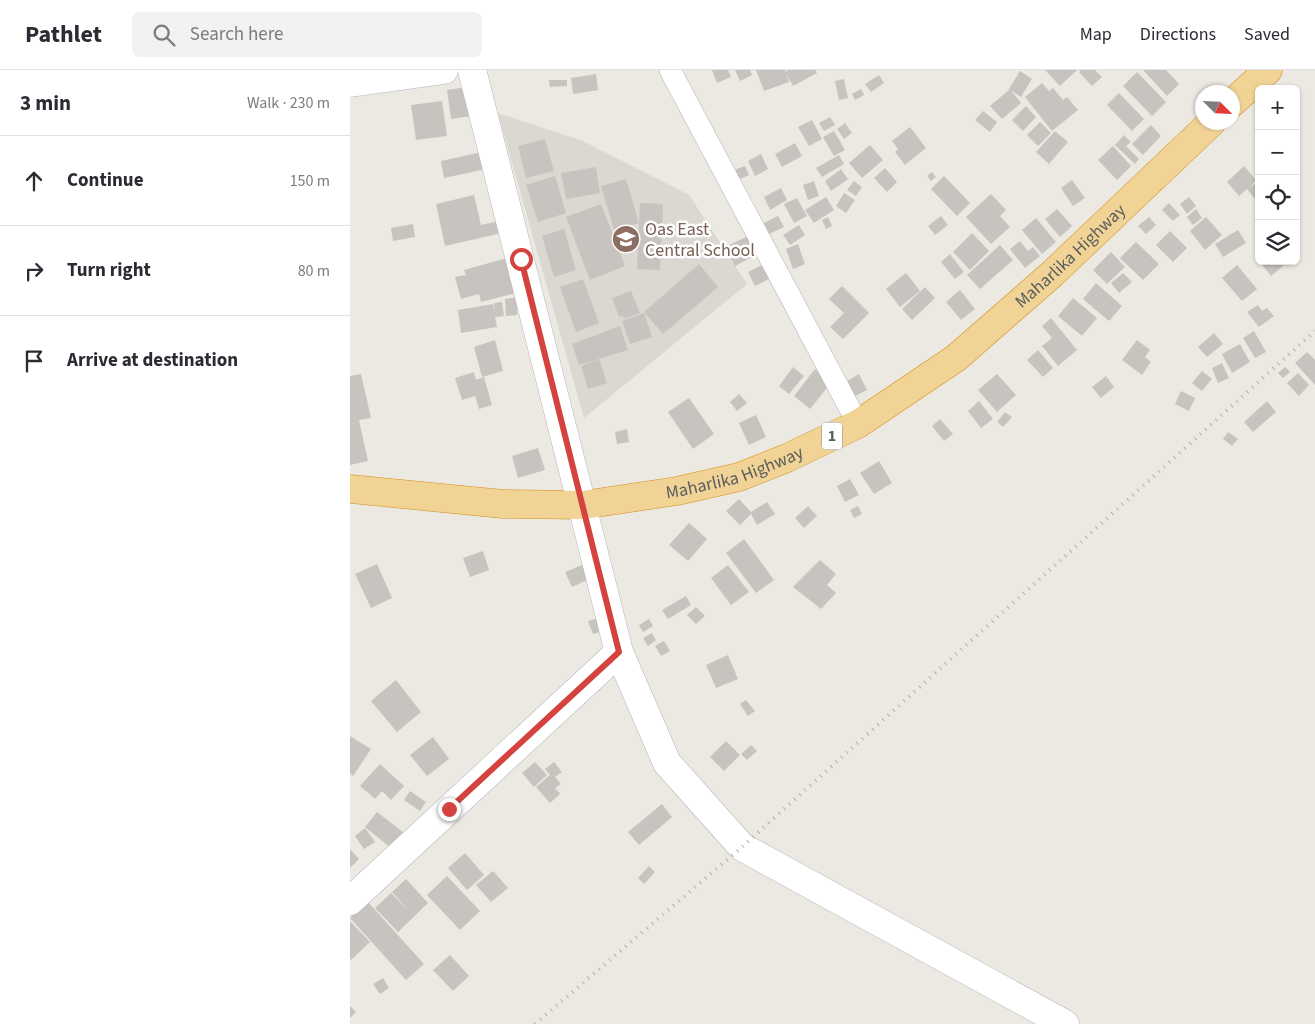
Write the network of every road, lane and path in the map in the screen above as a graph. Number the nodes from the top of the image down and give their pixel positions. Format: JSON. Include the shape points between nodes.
{"nodes":[{"id":1,"x":444,"y":70,"type":"edge"},
{"id":2,"x":472,"y":70,"type":"edge"},
{"id":3,"x":670,"y":70,"type":"edge"},
{"id":4,"x":1268,"y":70,"type":"edge"},
{"id":5,"x":386,"y":74,"type":"edge"},
{"id":6,"x":350,"y":83,"type":"edge"},
{"id":7,"x":1240,"y":95,"type":"edge"},
{"id":8,"x":1204,"y":130,"type":"edge"},
{"id":9,"x":858,"y":424,"type":"junction"},
{"id":10,"x":350,"y":489,"type":"edge"},
{"id":11,"x":583,"y":504,"type":"junction"},
{"id":12,"x":619,"y":652,"type":"junction"},
{"id":13,"x":350,"y":901,"type":"edge"},
{"id":14,"x":1065,"y":1024,"type":"edge"}],
"edges":[{"from":1,"to":5,"type":"street"},
{"from":2,"to":11,"type":"street"},
{"from":3,"to":9,"type":"street"},
{"from":4,"to":7,"type":"highway"},
{"from":5,"to":6,"type":"street"},
{"from":8,"to":9,"type":"highway","name":"Maharlika Highway","number":"1","via":[[1052,274],[956,358]]},
{"from":9,"to":11,"type":"highway","name":"Maharlika Highway","number":"1","via":[[739,477],[677,491]]},
{"from":10,"to":11,"type":"highway","name":"Maharlika Highway","number":"1","via":[[503,504]]},
{"from":11,"to":12,"type":"street"},
{"from":12,"to":13,"type":"street"},
{"from":12,"to":14,"type":"street","via":[[667,763],[742,847]]}]}
